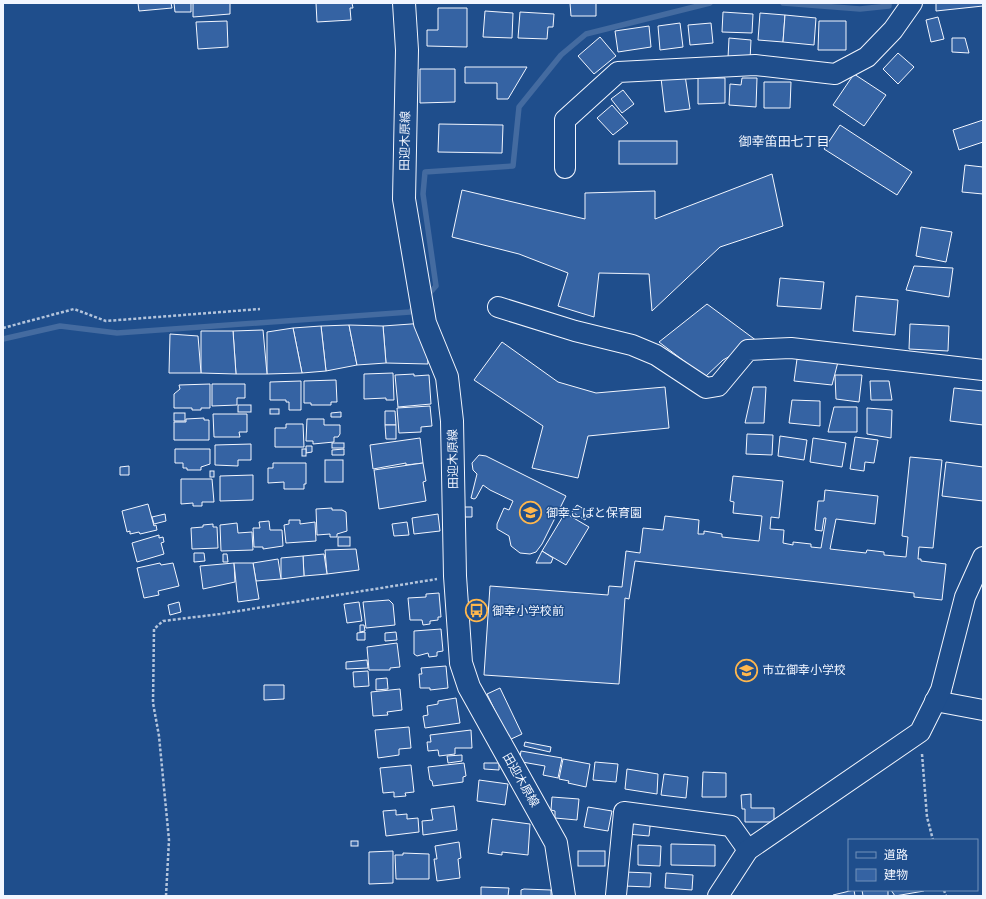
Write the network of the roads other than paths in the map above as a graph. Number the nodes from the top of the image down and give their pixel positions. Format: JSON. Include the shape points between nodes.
{"nodes":[{"id":1,"x":404,"y":3,"type":"edge"},
{"id":2,"x":912,"y":3,"type":"edge"},
{"id":3,"x":565,"y":168,"type":"dead end"},
{"id":4,"x":498,"y":307,"type":"dead end"},
{"id":5,"x":983,"y":370,"type":"edge"},
{"id":6,"x":983,"y":557,"type":"edge"},
{"id":7,"x":935,"y":701,"type":"junction"},
{"id":8,"x":983,"y":710,"type":"edge"},
{"id":9,"x":748,"y":850,"type":"junction"},
{"id":10,"x":616,"y":895,"type":"dead end"},
{"id":11,"x":564,"y":896,"type":"edge"},
{"id":12,"x":718,"y":896,"type":"edge"}],
"edges":[{"from":1,"to":11,"type":"main road","name":"田迎木原線","via":[[407,50],[404,199],[425,323],[446,377],[452,421],[461,663],[469,687],[556,843]]},
{"from":2,"to":3,"type":"street","via":[[893,30],[867,57],[835,74],[755,65],[618,72],[565,120]]},
{"from":4,"to":5,"type":"street","via":[[575,331],[632,345],[656,355],[706,388],[718,386],[748,350],[790,348]]},
{"from":6,"to":7,"type":"street","via":[[965,597],[941,690]]},
{"from":7,"to":8,"type":"street"},
{"from":7,"to":9,"type":"street","via":[[920,732]]},
{"from":9,"to":10,"type":"street","via":[[730,826],[624,812]]},
{"from":9,"to":12,"type":"street"}]}
